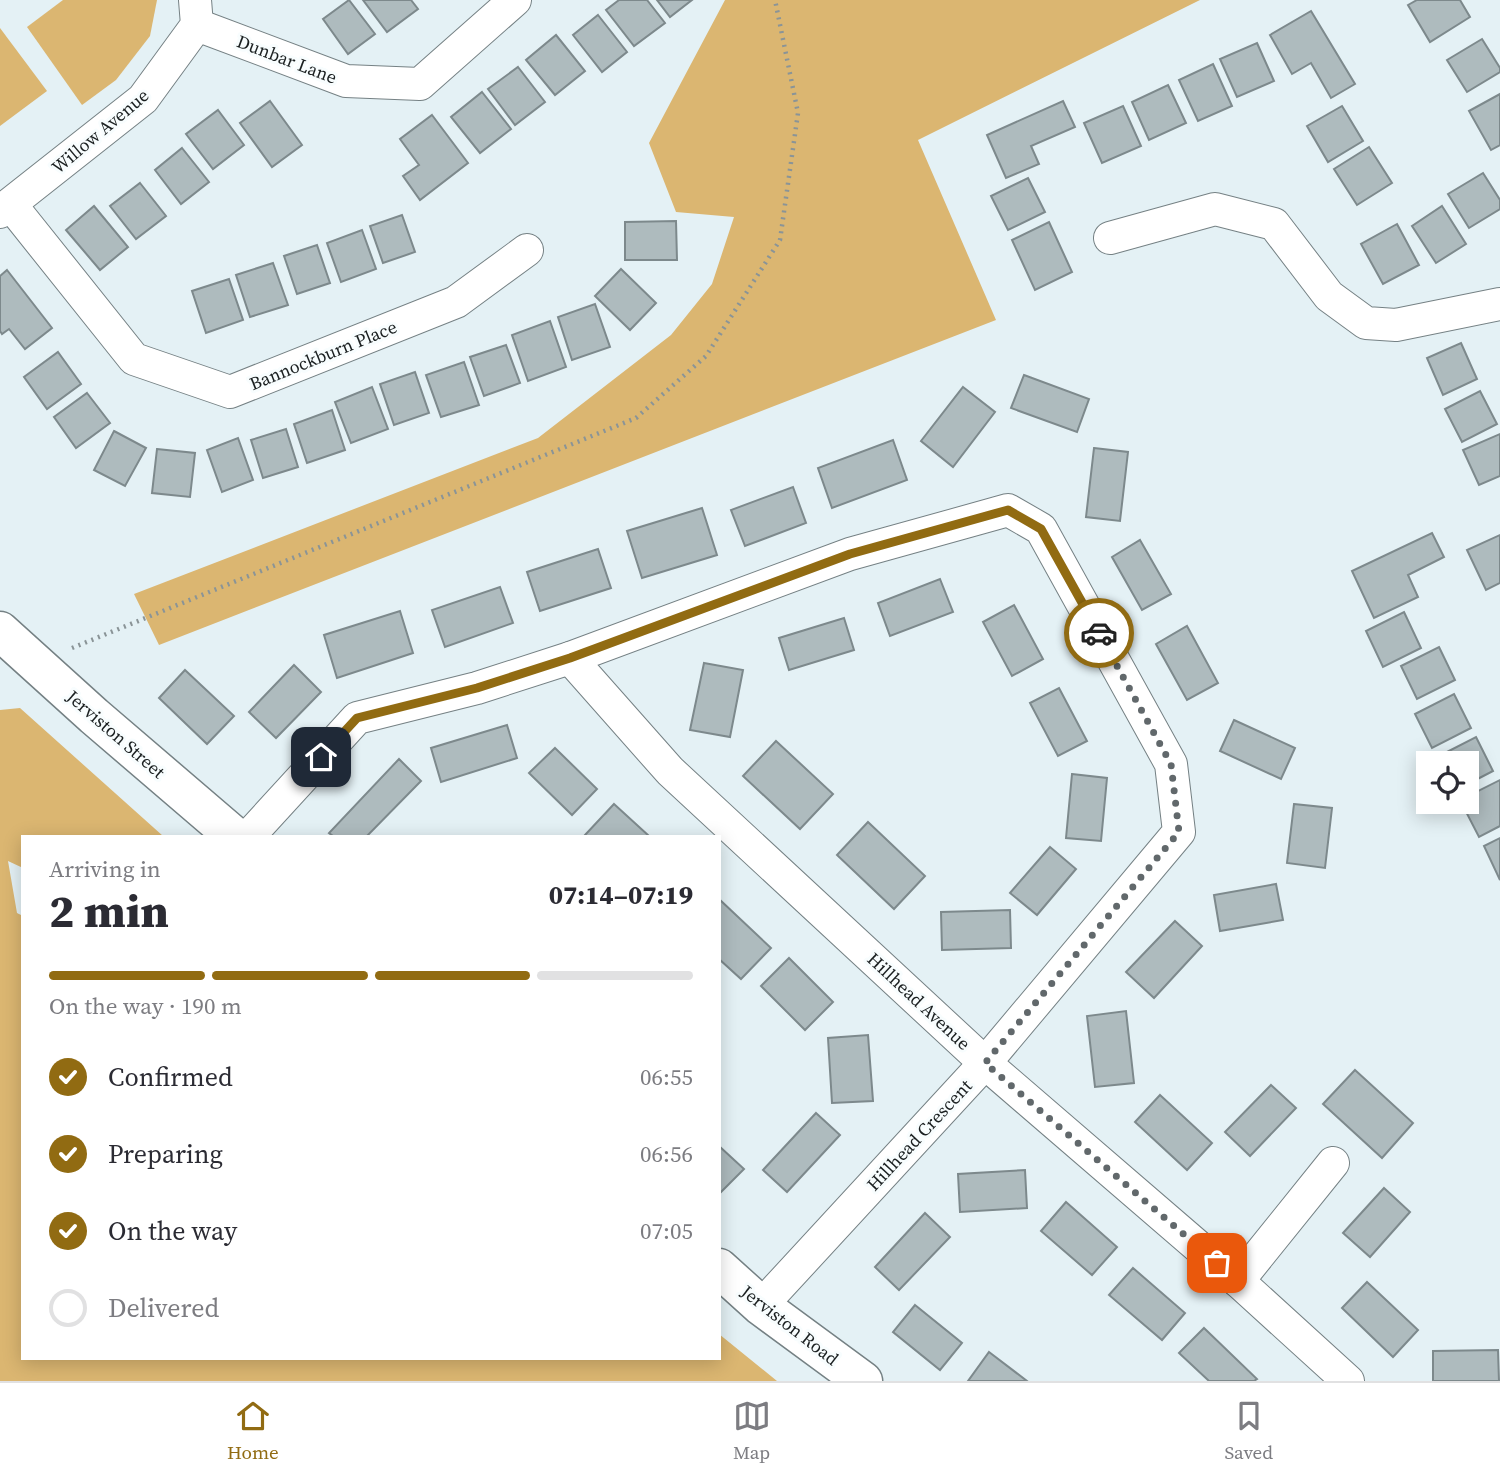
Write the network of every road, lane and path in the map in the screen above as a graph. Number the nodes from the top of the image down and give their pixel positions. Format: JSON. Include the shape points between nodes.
{"nodes":[{"id":1,"x":515,"y":0,"type":"edge"},
{"id":2,"x":775,"y":0,"type":"edge"},
{"id":3,"x":196,"y":12,"type":"edge"},
{"id":4,"x":6,"y":208,"type":"edge"},
{"id":5,"x":1110,"y":238,"type":"dead end"},
{"id":6,"x":527,"y":250,"type":"dead end"},
{"id":7,"x":1500,"y":304,"type":"edge"},
{"id":8,"x":0,"y":631,"type":"edge"},
{"id":9,"x":570,"y":658,"type":"junction"},
{"id":10,"x":36,"y":663,"type":"junction"},
{"id":11,"x":233,"y":835,"type":"edge"},
{"id":12,"x":249,"y":835,"type":"edge"},
{"id":13,"x":985,"y":1063,"type":"junction"},
{"id":14,"x":1333,"y":1163,"type":"dead end"},
{"id":15,"x":721,"y":1270,"type":"edge"},
{"id":16,"x":1238,"y":1281,"type":"junction"},
{"id":17,"x":761,"y":1306,"type":"junction"},
{"id":18,"x":863,"y":1381,"type":"edge"},
{"id":19,"x":1348,"y":1381,"type":"edge"}],
"edges":[{"from":1,"to":3,"type":"street","name":"Dunbar Lane","via":[[421,84],[346,81]]},
{"from":2,"to":10,"type":"path","via":[[798,113],[780,240],[706,356],[636,418]]},
{"from":3,"to":4,"type":"street","name":"Willow Avenue","via":[[143,99]]},
{"from":4,"to":6,"type":"street","name":"Bannockburn Place","via":[[134,359],[230,392],[456,302]]},
{"from":5,"to":7,"type":"street","via":[[1215,209],[1274,224],[1329,296],[1366,323],[1396,325]]},
{"from":8,"to":10,"type":"main road","name":"Jerviston Street"},
{"from":9,"to":12,"type":"street","name":"Hillhead Crescent","via":[[477,688],[357,718]]},
{"from":9,"to":13,"type":"street","name":"Hillhead Avenue","via":[[670,771]]},
{"from":9,"to":13,"type":"street","name":"Hillhead Crescent","via":[[850,554],[1008,510],[1041,529],[1171,764],[1179,832]]},
{"from":10,"to":11,"type":"main road","name":"Jerviston Street"},
{"from":13,"to":16,"type":"street","name":"Hillhead Avenue"},
{"from":13,"to":17,"type":"street","name":"Hillhead Crescent"},
{"from":14,"to":16,"type":"street"},
{"from":15,"to":17,"type":"main road","name":"Jerviston Road"},
{"from":16,"to":19,"type":"street","name":"Hillhead Avenue"},
{"from":17,"to":18,"type":"main road","name":"Jerviston Road"}]}
